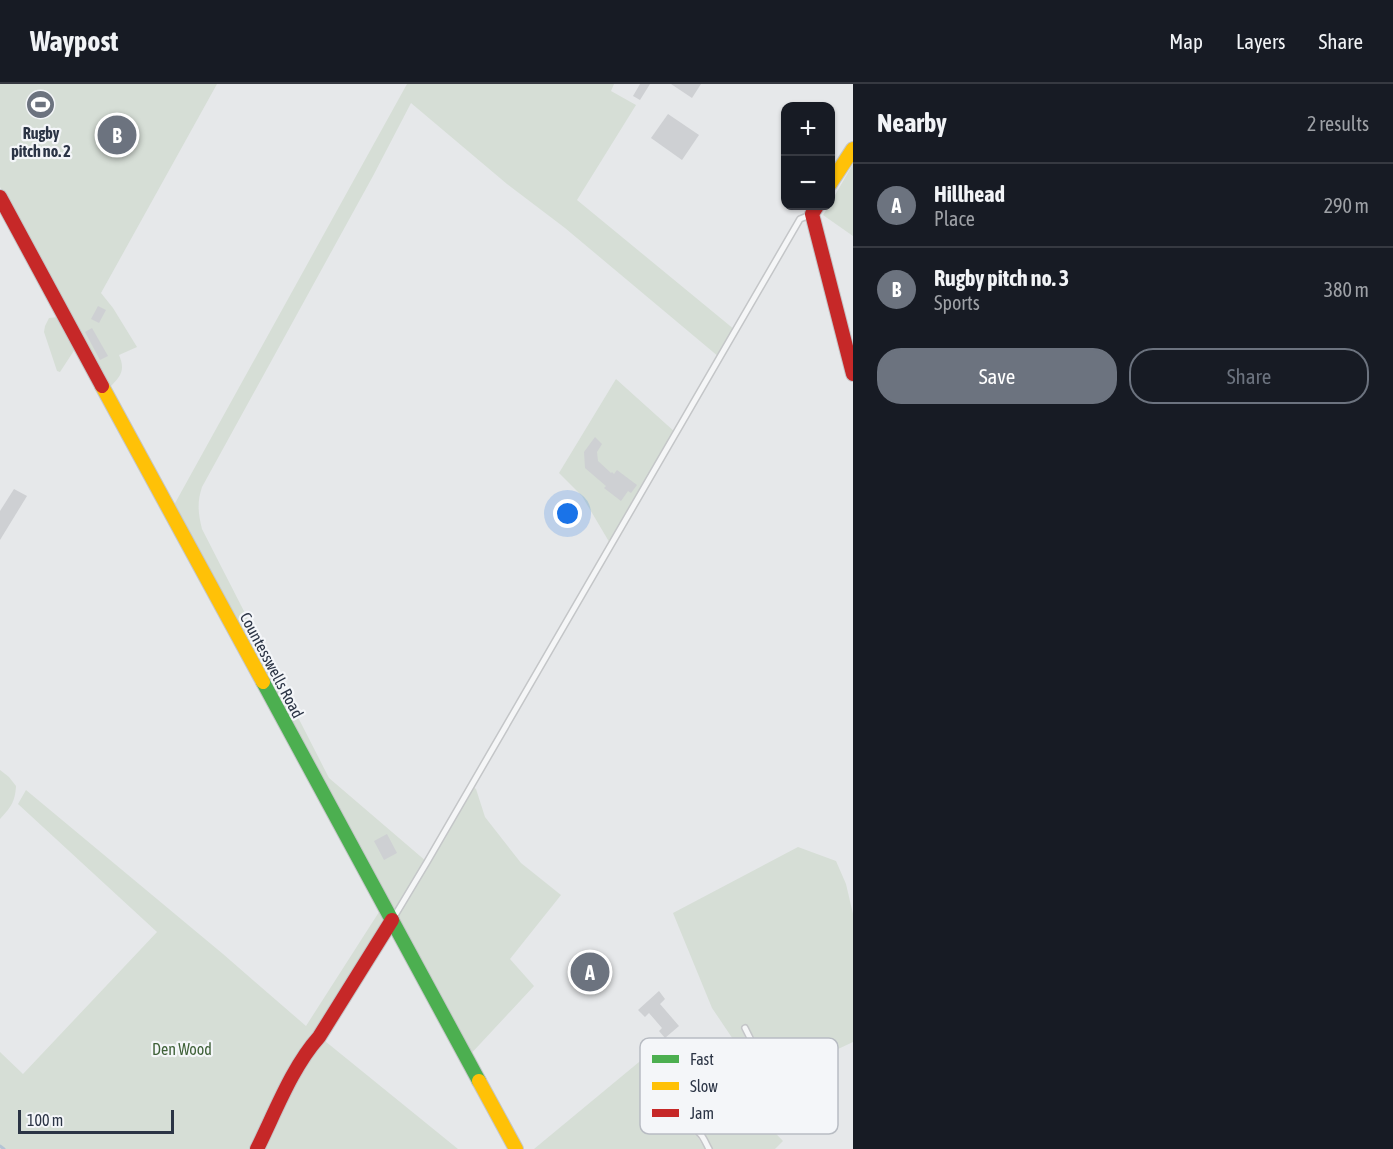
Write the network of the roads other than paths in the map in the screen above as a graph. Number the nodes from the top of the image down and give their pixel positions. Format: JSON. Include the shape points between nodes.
{"nodes":[{"id":1,"x":853,"y":149,"type":"edge"},
{"id":2,"x":835,"y":178,"type":"edge"},
{"id":3,"x":0,"y":197,"type":"edge"},
{"id":4,"x":814,"y":210,"type":"edge"},
{"id":5,"x":853,"y":374,"type":"edge"},
{"id":6,"x":392,"y":920,"type":"junction"},
{"id":7,"x":745,"y":1028,"type":"dead end"},
{"id":8,"x":750,"y":1038,"type":"edge"},
{"id":9,"x":701,"y":1134,"type":"edge"},
{"id":10,"x":257,"y":1149,"type":"edge"},
{"id":11,"x":516,"y":1149,"type":"edge"},
{"id":12,"x":709,"y":1149,"type":"edge"}],
"edges":[{"from":1,"to":2,"type":"street"},
{"from":3,"to":6,"type":"street","name":"Countesswells Road"},
{"from":4,"to":5,"type":"street"},
{"from":4,"to":6,"type":"lane","via":[[800,219]]},
{"from":6,"to":10,"type":"street","via":[[296,1070]]},
{"from":6,"to":11,"type":"street","name":"Countesswells Road"},
{"from":7,"to":8,"type":"lane"},
{"from":9,"to":12,"type":"lane"}]}
